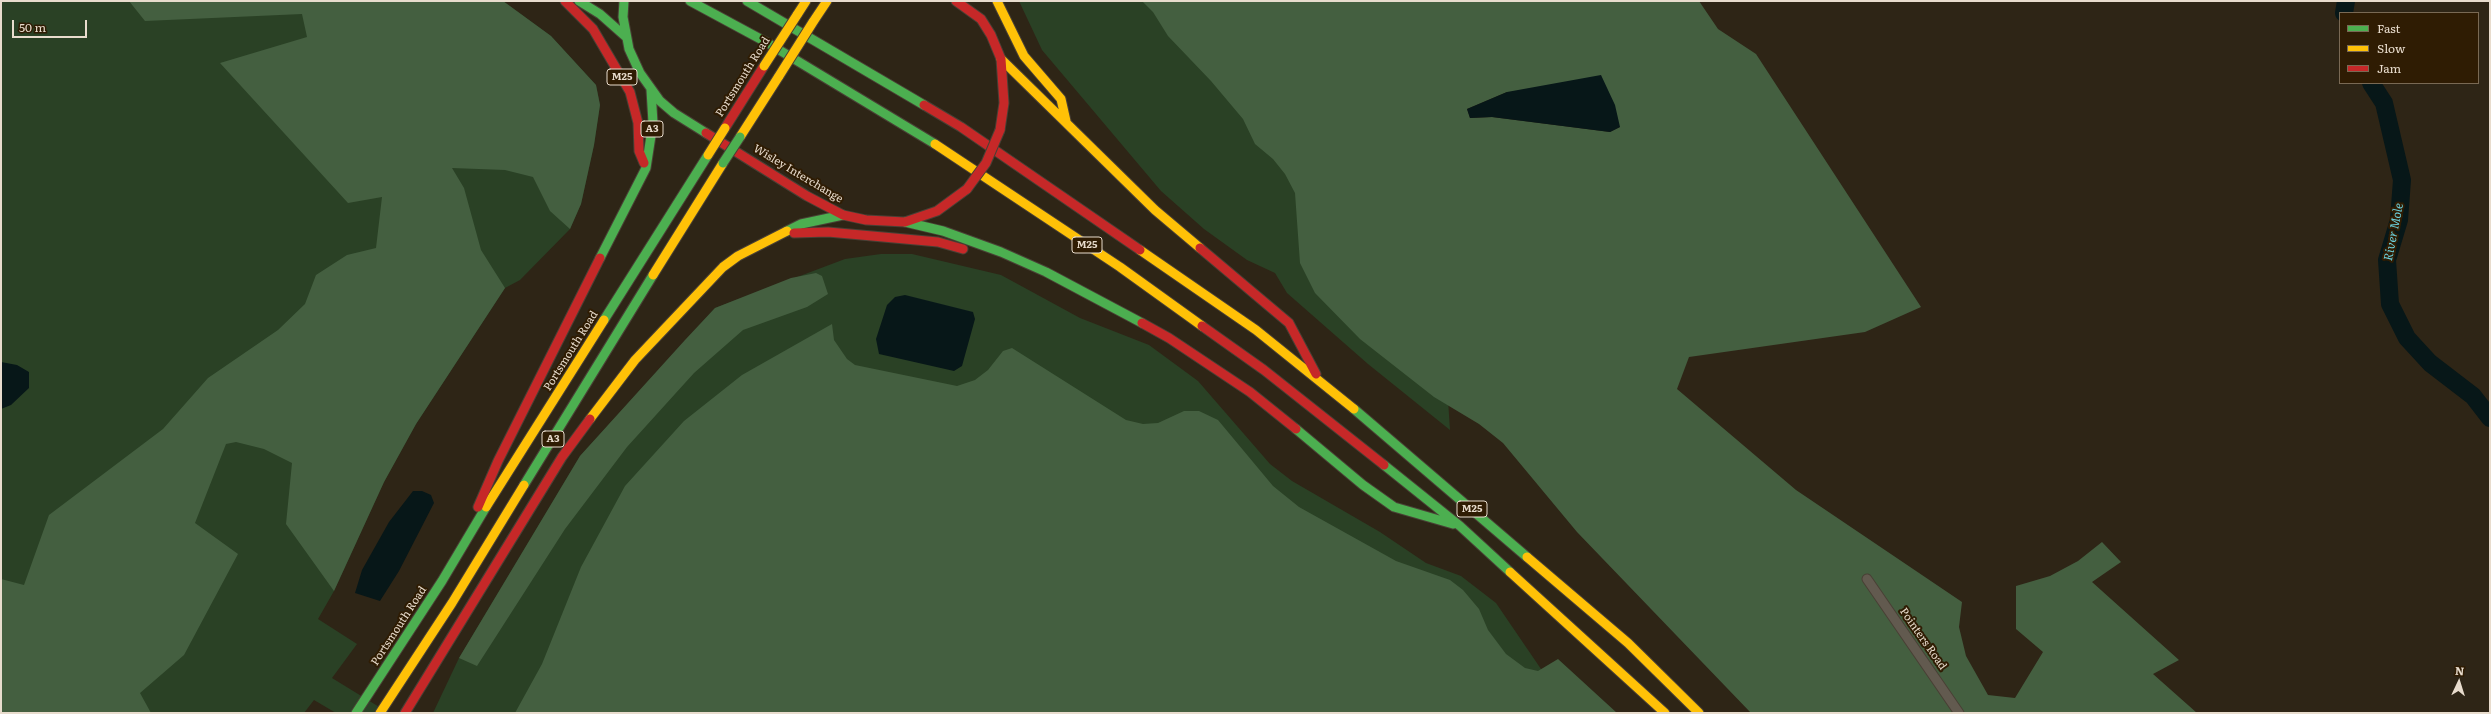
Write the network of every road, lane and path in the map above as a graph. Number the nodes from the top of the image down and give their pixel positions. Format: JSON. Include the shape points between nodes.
{"nodes":[{"id":1,"x":565,"y":1,"type":"edge"},
{"id":2,"x":579,"y":1,"type":"edge"},
{"id":3,"x":624,"y":1,"type":"edge"},
{"id":4,"x":690,"y":1,"type":"edge"},
{"id":5,"x":747,"y":1,"type":"edge"},
{"id":6,"x":806,"y":1,"type":"edge"},
{"id":7,"x":827,"y":1,"type":"edge"},
{"id":8,"x":956,"y":1,"type":"edge"},
{"id":9,"x":974,"y":1,"type":"edge"},
{"id":10,"x":997,"y":1,"type":"edge"},
{"id":11,"x":974,"y":12,"type":"junction"},
{"id":12,"x":626,"y":37,"type":"junction"},
{"id":13,"x":1001,"y":59,"type":"junction"},
{"id":14,"x":651,"y":90,"type":"junction"},
{"id":15,"x":1066,"y":121,"type":"junction"},
{"id":16,"x":646,"y":168,"type":"junction"},
{"id":17,"x":843,"y":215,"type":"junction"},
{"id":18,"x":905,"y":222,"type":"junction"},
{"id":19,"x":784,"y":232,"type":"junction"},
{"id":20,"x":1001,"y":252,"type":"junction"},
{"id":21,"x":1316,"y":376,"type":"junction"},
{"id":22,"x":1460,"y":526,"type":"junction"},
{"id":23,"x":466,"y":539,"type":"junction"},
{"id":24,"x":1867,"y":579,"type":"dead end"},
{"id":25,"x":356,"y":713,"type":"edge"},
{"id":26,"x":380,"y":713,"type":"edge"},
{"id":27,"x":405,"y":713,"type":"edge"},
{"id":28,"x":1665,"y":713,"type":"edge"},
{"id":29,"x":1699,"y":713,"type":"edge"},
{"id":30,"x":1959,"y":713,"type":"edge"}],
"edges":[{"from":1,"to":16,"type":"highway","number":"M25","via":[[593,29],[630,92],[638,123],[639,151]]},
{"from":2,"to":12,"type":"highway","via":[[600,14]]},
{"from":3,"to":12,"type":"highway","name":"Wisley Interchange"},
{"from":4,"to":22,"type":"highway","number":"M25","via":[[766,42],[949,152],[1120,267],[1264,370]]},
{"from":5,"to":21,"type":"highway","number":"M25","via":[[961,127],[1256,330]]},
{"from":6,"to":23,"type":"highway","name":"Portsmouth Road","number":"A3","bridge":true},
{"from":7,"to":26,"type":"highway","number":"A3","bridge":true,"via":[[628,314],[452,604]]},
{"from":8,"to":11,"type":"highway","name":"Wisley Interchange"},
{"from":9,"to":11,"type":"highway"},
{"from":10,"to":15,"type":"highway","via":[[1024,56],[1061,99]]},
{"from":11,"to":13,"type":"highway","name":"Wisley Interchange","via":[[988,27]]},
{"from":12,"to":14,"type":"highway","name":"Wisley Interchange","via":[[633,58]]},
{"from":13,"to":15,"type":"highway","number":"M25"},
{"from":13,"to":18,"type":"highway","name":"Wisley Interchange","bridge":true,"via":[[1004,103],[1000,130],[986,163],[967,189],[937,210]]},
{"from":14,"to":16,"type":"highway","number":"A3","via":[[653,123]]},
{"from":14,"to":17,"type":"highway","name":"Wisley Interchange","via":[[674,113],[807,196]]},
{"from":15,"to":21,"type":"highway","number":"M25","via":[[1155,210],[1289,323]]},
{"from":16,"to":23,"type":"highway","number":"A3","via":[[498,461]]},
{"from":17,"to":18,"type":"highway","name":"Wisley Interchange","via":[[866,220]]},
{"from":17,"to":19,"type":"highway","number":"A3","via":[[812,221]]},
{"from":18,"to":20,"type":"highway","via":[[943,231]]},
{"from":19,"to":20,"type":"highway","number":"M25","via":[[852,234],[938,242],[970,252]]},
{"from":19,"to":27,"type":"highway","number":"A3","via":[[753,247],[722,267],[621,378],[546,481]]},
{"from":20,"to":22,"type":"highway","number":"M25","via":[[1078,288],[1194,354],[1279,414],[1337,464],[1394,507]]},
{"from":21,"to":29,"type":"highway","number":"M25","via":[[1628,643]]},
{"from":22,"to":28,"type":"highway","number":"M25"},
{"from":23,"to":25,"type":"highway","name":"Portsmouth Road","number":"A3","via":[[442,581]]},
{"from":24,"to":30,"type":"street","name":"Pointers Road"}]}
